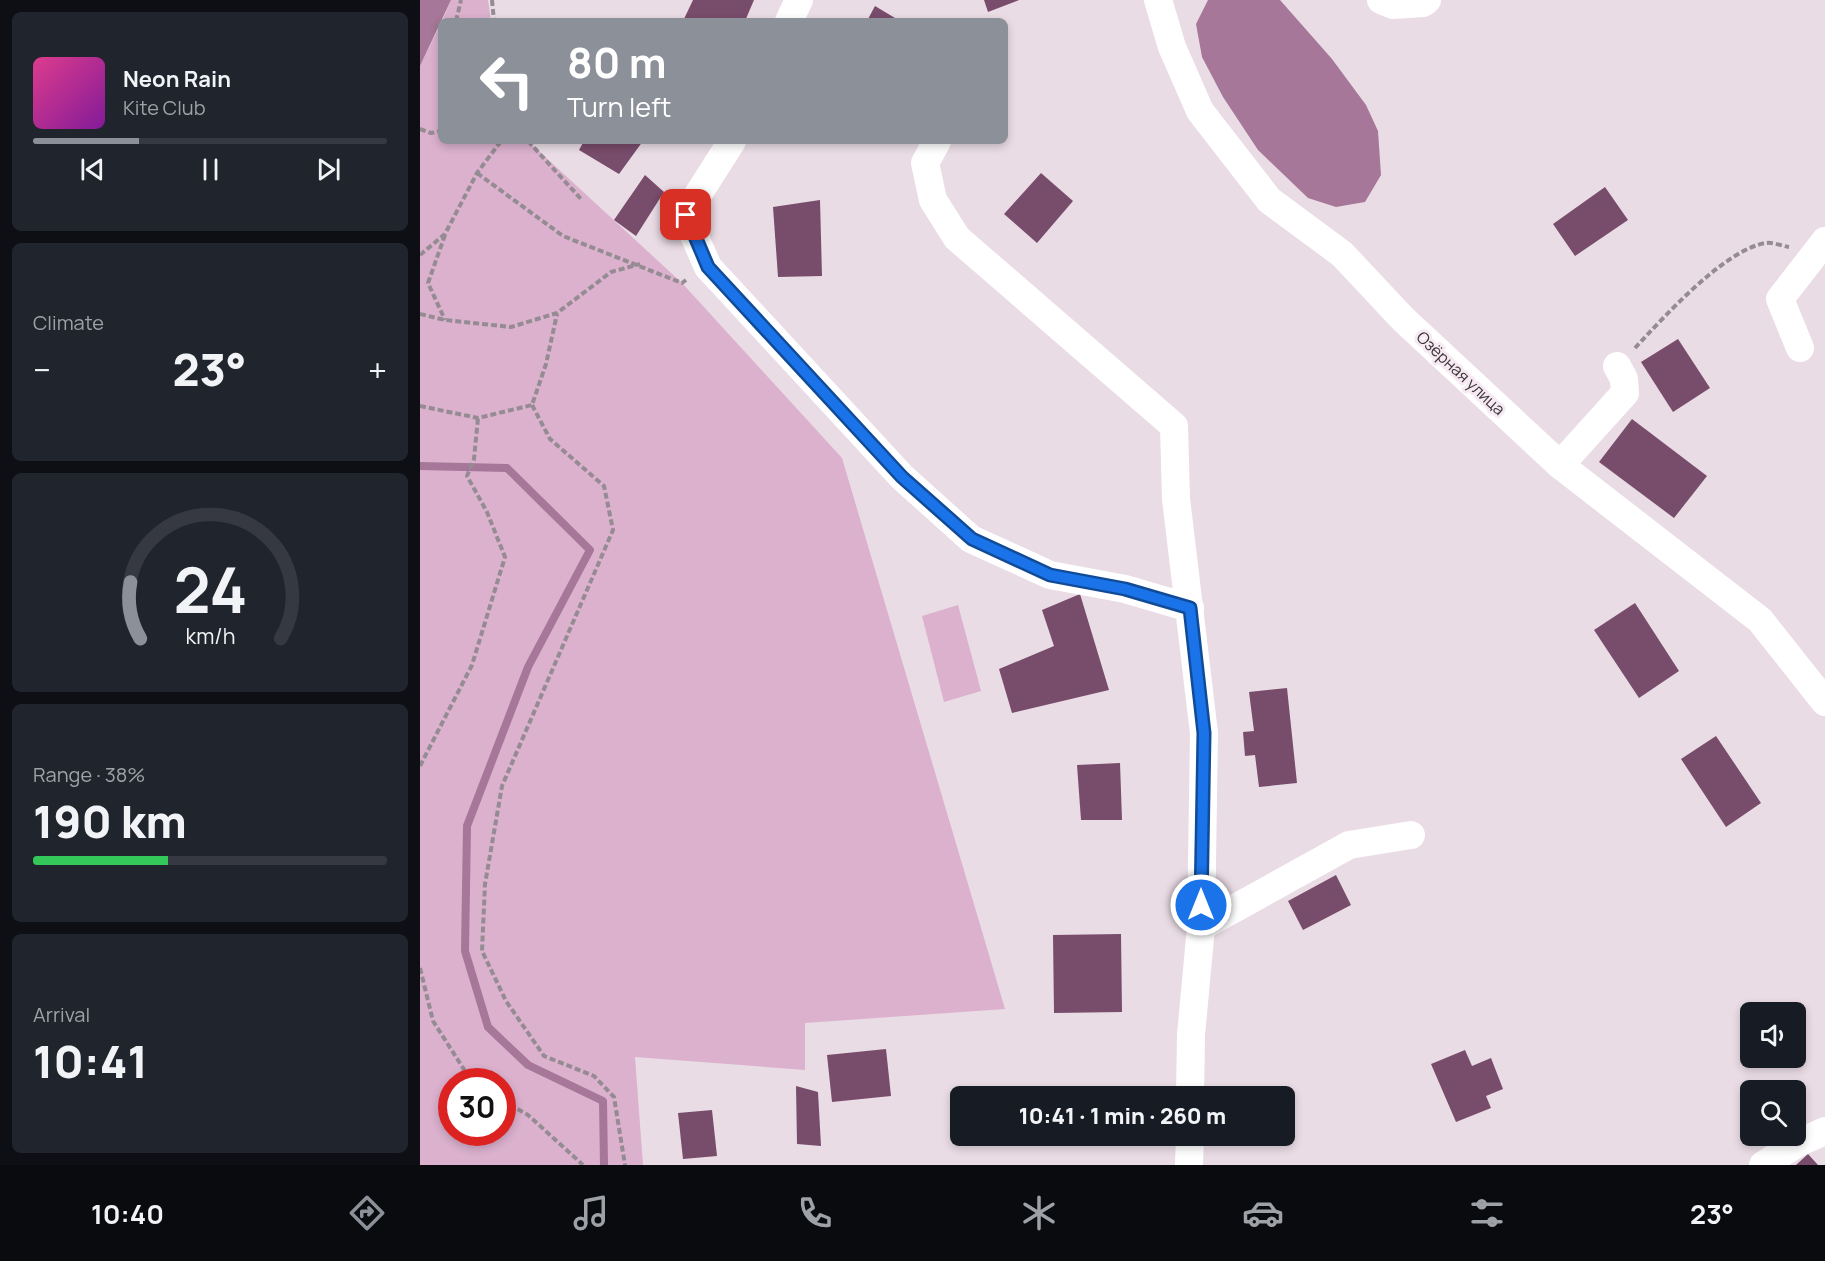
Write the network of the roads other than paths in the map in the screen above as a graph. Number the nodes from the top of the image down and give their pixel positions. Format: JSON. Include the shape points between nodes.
{"nodes":[{"id":1,"x":799,"y":0,"type":"edge"},
{"id":2,"x":1381,"y":0,"type":"edge"},
{"id":3,"x":1426,"y":0,"type":"edge"},
{"id":4,"x":1161,"y":1,"type":"edge"},
{"id":5,"x":790,"y":18,"type":"edge"},
{"id":6,"x":730,"y":144,"type":"edge"},
{"id":7,"x":935,"y":144,"type":"edge"},
{"id":8,"x":1825,"y":241,"type":"edge"},
{"id":9,"x":1800,"y":348,"type":"dead end"},
{"id":10,"x":1617,"y":366,"type":"road end"},
{"id":11,"x":1560,"y":465,"type":"junction"},
{"id":12,"x":1190,"y":608,"type":"junction"},
{"id":13,"x":1825,"y":702,"type":"edge"},
{"id":14,"x":1411,"y":835,"type":"dead end"},
{"id":15,"x":1201,"y":927,"type":"junction"},
{"id":16,"x":1190,"y":1086,"type":"edge"},
{"id":17,"x":1825,"y":1131,"type":"edge"},
{"id":18,"x":1190,"y":1146,"type":"edge"},
{"id":19,"x":1189,"y":1165,"type":"edge"},
{"id":20,"x":1763,"y":1165,"type":"edge"}],
"edges":[{"from":1,"to":5,"type":"street"},
{"from":2,"to":3,"type":"street","via":[[1393,5]]},
{"from":4,"to":11,"type":"street","name":"Озёрная улица","via":[[1172,47],[1200,111],[1269,200],[1342,254],[1403,319]]},
{"from":6,"to":12,"type":"street","via":[[686,215],[708,267],[902,477],[972,539],[1050,575],[1125,589]]},
{"from":7,"to":12,"type":"street","via":[[925,163],[933,200],[957,238],[1174,426],[1176,499]]},
{"from":8,"to":9,"type":"street","via":[[1780,299]]},
{"from":10,"to":11,"type":"street","via":[[1624,379],[1624,393]]},
{"from":11,"to":13,"type":"street","name":"Озёрная улица","via":[[1760,620]]},
{"from":12,"to":15,"type":"street","via":[[1204,733]]},
{"from":14,"to":15,"type":"street","via":[[1349,845]]},
{"from":15,"to":16,"type":"street"},
{"from":17,"to":20,"type":"street"},
{"from":18,"to":19,"type":"street"}]}
